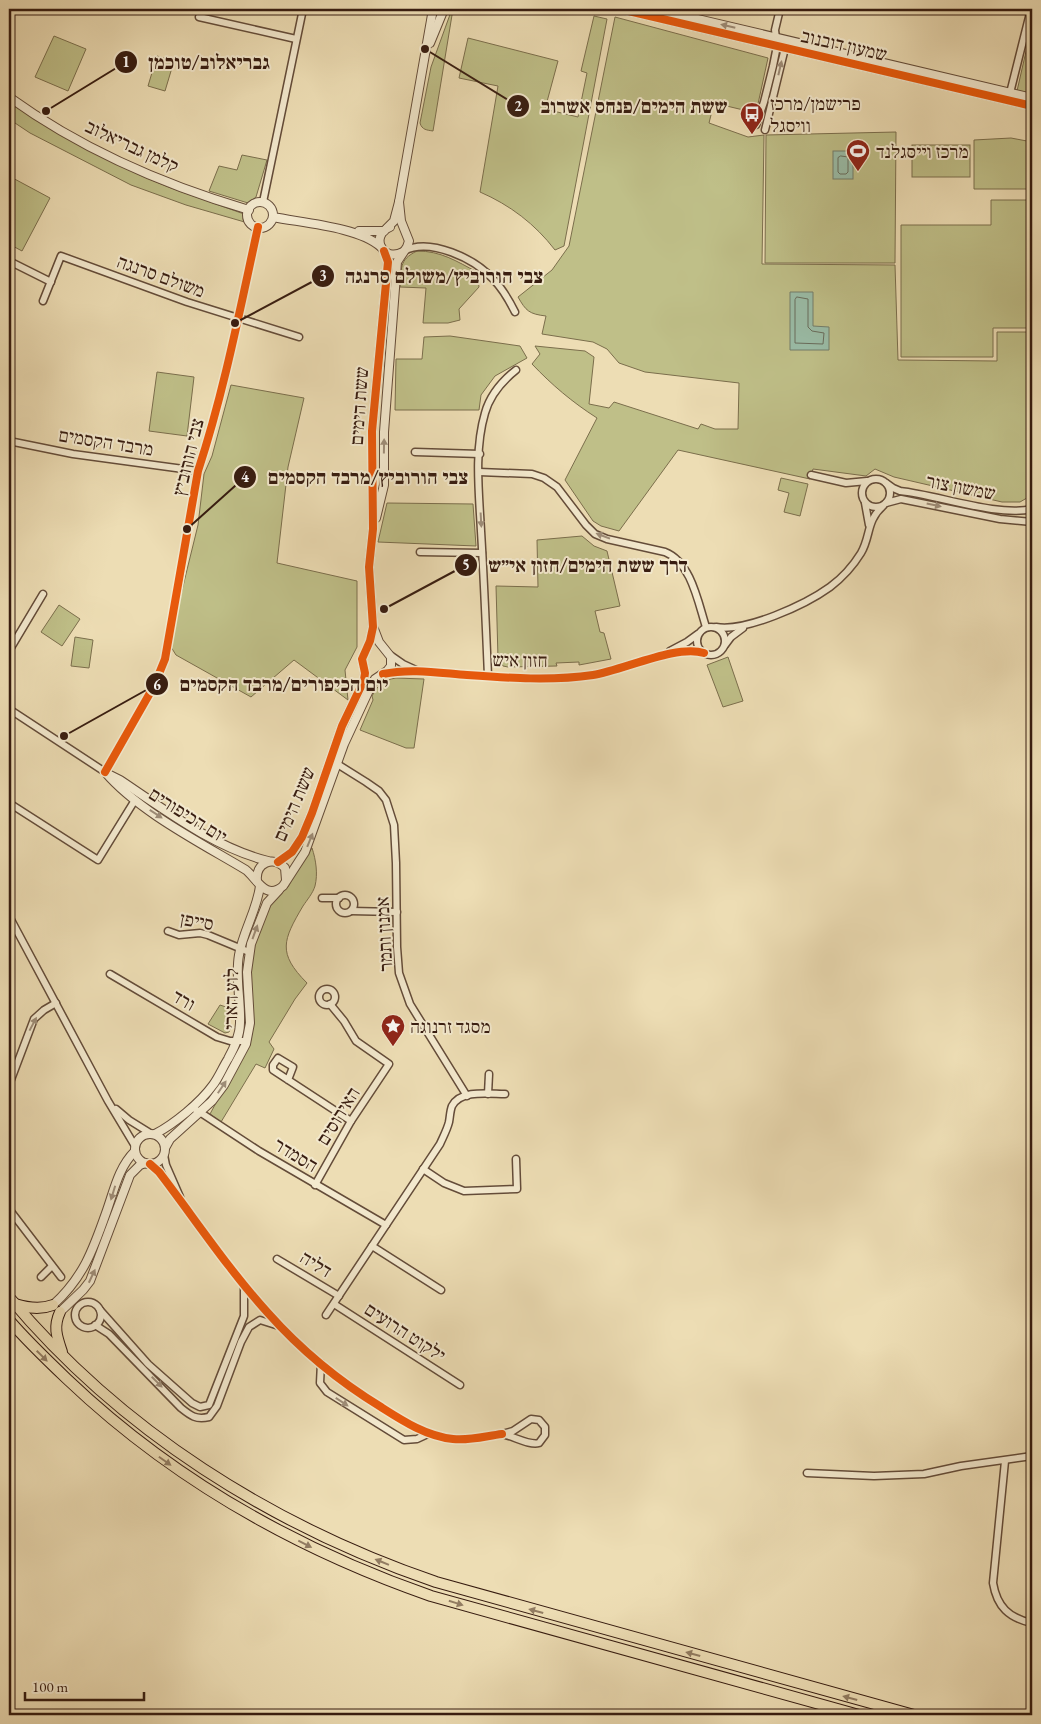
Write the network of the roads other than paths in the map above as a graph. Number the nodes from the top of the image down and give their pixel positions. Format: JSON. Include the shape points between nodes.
{"nodes":[{"id":1,"x":303,"y":9,"type":"edge"},
{"id":2,"x":433,"y":9,"type":"edge"},
{"id":3,"x":444,"y":9,"type":"edge"},
{"id":4,"x":620,"y":9,"type":"edge"},
{"id":5,"x":655,"y":9,"type":"edge"},
{"id":6,"x":780,"y":9,"type":"edge"},
{"id":7,"x":1031,"y":9,"type":"edge"},
{"id":8,"x":199,"y":17,"type":"dead end"},
{"id":9,"x":776,"y":37,"type":"junction"},
{"id":10,"x":296,"y":39,"type":"junction"},
{"id":11,"x":781,"y":47,"type":"junction"},
{"id":12,"x":425,"y":54,"type":"junction"},
{"id":13,"x":9,"y":97,"type":"edge"},
{"id":14,"x":1010,"y":97,"type":"junction"},
{"id":15,"x":1032,"y":98,"type":"edge"},
{"id":16,"x":1032,"y":106,"type":"edge"},
{"id":17,"x":756,"y":125,"type":"dead end"},
{"id":18,"x":765,"y":130,"type":"dead end"},
{"id":19,"x":264,"y":202,"type":"junction"},
{"id":20,"x":400,"y":202,"type":"junction"},
{"id":21,"x":248,"y":210,"type":"junction"},
{"id":22,"x":273,"y":217,"type":"junction"},
{"id":23,"x":258,"y":227,"type":"junction"},
{"id":24,"x":386,"y":229,"type":"junction"},
{"id":25,"x":345,"y":230,"type":"junction"},
{"id":26,"x":406,"y":232,"type":"junction"},
{"id":27,"x":425,"y":246,"type":"junction"},
{"id":28,"x":383,"y":249,"type":"junction"},
{"id":29,"x":404,"y":252,"type":"junction"},
{"id":30,"x":9,"y":261,"type":"edge"},
{"id":31,"x":50,"y":282,"type":"junction"},
{"id":32,"x":43,"y":301,"type":"dead end"},
{"id":33,"x":515,"y":312,"type":"dead end"},
{"id":34,"x":238,"y":318,"type":"junction"},
{"id":35,"x":299,"y":337,"type":"dead end"},
{"id":36,"x":516,"y":370,"type":"dead end"},
{"id":37,"x":9,"y":441,"type":"edge"},
{"id":38,"x":416,"y":452,"type":"dead end"},
{"id":39,"x":480,"y":454,"type":"junction"},
{"id":40,"x":198,"y":471,"type":"junction"},
{"id":41,"x":479,"y":472,"type":"junction"},
{"id":42,"x":811,"y":475,"type":"dead end"},
{"id":43,"x":870,"y":480,"type":"junction"},
{"id":44,"x":846,"y":483,"type":"junction"},
{"id":45,"x":886,"y":483,"type":"junction"},
{"id":46,"x":863,"y":500,"type":"junction"},
{"id":47,"x":884,"y":504,"type":"junction"},
{"id":48,"x":1032,"y":509,"type":"edge"},
{"id":49,"x":1032,"y":522,"type":"edge"},
{"id":50,"x":869,"y":528,"type":"junction"},
{"id":51,"x":373,"y":529,"type":"junction"},
{"id":52,"x":420,"y":552,"type":"dead end"},
{"id":53,"x":482,"y":553,"type":"junction"},
{"id":54,"x":44,"y":594,"type":"dead end"},
{"id":55,"x":373,"y":624,"type":"junction"},
{"id":56,"x":750,"y":624,"type":"junction"},
{"id":57,"x":706,"y":627,"type":"junction"},
{"id":58,"x":716,"y":627,"type":"junction"},
{"id":59,"x":699,"y":633,"type":"junction"},
{"id":60,"x":724,"y":645,"type":"junction"},
{"id":61,"x":9,"y":651,"type":"edge"},
{"id":62,"x":388,"y":652,"type":"junction"},
{"id":63,"x":365,"y":653,"type":"junction"},
{"id":64,"x":704,"y":654,"type":"junction"},
{"id":65,"x":654,"y":658,"type":"junction"},
{"id":66,"x":364,"y":668,"type":"junction"},
{"id":67,"x":427,"y":672,"type":"junction"},
{"id":68,"x":382,"y":674,"type":"junction"},
{"id":69,"x":488,"y":676,"type":"junction"},
{"id":70,"x":9,"y":709,"type":"edge"},
{"id":71,"x":334,"y":762,"type":"junction"},
{"id":72,"x":105,"y":772,"type":"junction"},
{"id":73,"x":135,"y":800,"type":"junction"},
{"id":74,"x":9,"y":803,"type":"edge"},
{"id":75,"x":268,"y":862,"type":"junction"},
{"id":76,"x":278,"y":862,"type":"junction"},
{"id":77,"x":286,"y":882,"type":"junction"},
{"id":78,"x":258,"y":883,"type":"junction"},
{"id":79,"x":280,"y":889,"type":"junction"},
{"id":80,"x":322,"y":898,"type":"dead end"},
{"id":81,"x":339,"y":898,"type":"junction"},
{"id":82,"x":351,"y":911,"type":"junction"},
{"id":83,"x":397,"y":912,"type":"junction"},
{"id":84,"x":9,"y":916,"type":"edge"},
{"id":85,"x":168,"y":931,"type":"dead end"},
{"id":86,"x":240,"y":949,"type":"junction"},
{"id":87,"x":249,"y":952,"type":"junction"},
{"id":88,"x":110,"y":974,"type":"dead end"},
{"id":89,"x":56,"y":1004,"type":"junction"},
{"id":90,"x":330,"y":1004,"type":"dead end"},
{"id":91,"x":236,"y":1041,"type":"junction"},
{"id":92,"x":246,"y":1041,"type":"junction"},
{"id":93,"x":489,"y":1074,"type":"dead end"},
{"id":94,"x":288,"y":1080,"type":"dead end"},
{"id":95,"x":9,"y":1086,"type":"edge"},
{"id":96,"x":488,"y":1094,"type":"junction"},
{"id":97,"x":505,"y":1094,"type":"dead end"},
{"id":98,"x":467,"y":1096,"type":"junction"},
{"id":99,"x":108,"y":1101,"type":"junction"},
{"id":100,"x":192,"y":1107,"type":"junction"},
{"id":101,"x":200,"y":1113,"type":"junction"},
{"id":102,"x":351,"y":1121,"type":"junction"},
{"id":103,"x":153,"y":1134,"type":"junction"},
{"id":104,"x":135,"y":1149,"type":"junction"},
{"id":105,"x":165,"y":1151,"type":"junction"},
{"id":106,"x":516,"y":1159,"type":"dead end"},
{"id":107,"x":148,"y":1163,"type":"junction"},
{"id":108,"x":423,"y":1170,"type":"junction"},
{"id":109,"x":315,"y":1185,"type":"junction"},
{"id":110,"x":181,"y":1201,"type":"junction"},
{"id":111,"x":9,"y":1209,"type":"edge"},
{"id":112,"x":386,"y":1225,"type":"junction"},
{"id":113,"x":372,"y":1246,"type":"junction"},
{"id":114,"x":277,"y":1259,"type":"dead end"},
{"id":115,"x":52,"y":1266,"type":"junction"},
{"id":116,"x":41,"y":1277,"type":"dead end"},
{"id":117,"x":60,"y":1277,"type":"dead end"},
{"id":118,"x":244,"y":1284,"type":"junction"},
{"id":119,"x":441,"y":1290,"type":"dead end"},
{"id":120,"x":339,"y":1296,"type":"junction"},
{"id":121,"x":12,"y":1301,"type":"edge"},
{"id":122,"x":334,"y":1304,"type":"junction"},
{"id":123,"x":56,"y":1309,"type":"junction"},
{"id":124,"x":100,"y":1310,"type":"junction"},
{"id":125,"x":326,"y":1315,"type":"dead end"},
{"id":126,"x":9,"y":1320,"type":"edge"},
{"id":127,"x":95,"y":1325,"type":"junction"},
{"id":128,"x":280,"y":1326,"type":"junction"},
{"id":129,"x":63,"y":1355,"type":"junction"},
{"id":130,"x":321,"y":1363,"type":"junction"},
{"id":131,"x":460,"y":1385,"type":"dead end"},
{"id":132,"x":430,"y":1433,"type":"junction"},
{"id":133,"x":502,"y":1434,"type":"junction"},
{"id":134,"x":1032,"y":1456,"type":"edge"},
{"id":135,"x":1005,"y":1461,"type":"junction"},
{"id":136,"x":808,"y":1473,"type":"dead end"},
{"id":137,"x":1032,"y":1623,"type":"edge"},
{"id":138,"x":859,"y":1715,"type":"edge"},
{"id":139,"x":914,"y":1715,"type":"edge"}],
"edges":[{"from":1,"to":10,"type":"street"},
{"from":2,"to":12,"type":"street"},
{"from":3,"to":12,"type":"street"},
{"from":4,"to":11,"type":"street","name":"שמעון דובנוב"},
{"from":9,"to":5,"type":"street","name":"שמעון דובנוב","one_way":true},
{"from":6,"to":9,"type":"street"},
{"from":7,"to":14,"type":"street"},
{"from":8,"to":10,"type":"street"},
{"from":9,"to":11,"type":"street"},
{"from":9,"to":14,"type":"street","name":"שמעון דובנוב"},
{"from":10,"to":19,"type":"street"},
{"from":11,"to":14,"type":"street","name":"שמעון דובנוב"},
{"from":11,"to":17,"type":"street"},
{"from":18,"to":11,"type":"street","one_way":true},
{"from":12,"to":20,"type":"street"},
{"from":13,"to":21,"type":"street","name":"קלמן גבריאלוב","via":[[121,162]]},
{"from":14,"to":15,"type":"street","name":"שמעון דובנוב"},
{"from":14,"to":16,"type":"street","name":"שמעון דובנוב"},
{"from":19,"to":21,"type":"street","via":[[253,204]]},
{"from":19,"to":22,"type":"street","via":[[272,210]]},
{"from":20,"to":24,"type":"street","via":[[394,220]]},
{"from":20,"to":26,"type":"street","via":[[400,218]]},
{"from":21,"to":23,"type":"street","via":[[248,219]]},
{"from":22,"to":23,"type":"street","via":[[269,224]]},
{"from":22,"to":25,"type":"street"},
{"from":23,"to":34,"type":"street","name":"צבי הורוביץ"},
{"from":24,"to":25,"type":"street","via":[[374,232]]},
{"from":24,"to":26,"type":"street","via":[[396,226]]},
{"from":24,"to":28,"type":"street","via":[[380,238]]},
{"from":25,"to":28,"type":"street","via":[[368,237]]},
{"from":26,"to":27,"type":"street","via":[[413,241]]},
{"from":26,"to":29,"type":"street","via":[[408,243]]},
{"from":27,"to":29,"type":"street"},
{"from":27,"to":33,"type":"street","via":[[452,252],[484,270],[499,286]]},
{"from":28,"to":29,"type":"street","via":[[394,255]]},
{"from":28,"to":51,"type":"street","name":"ששת הימים","via":[[388,262],[372,431]]},
{"from":51,"to":29,"type":"street","name":"ששת הימים","one_way":true,"via":[[384,485],[384,432],[397,262]]},
{"from":30,"to":31,"type":"street"},
{"from":31,"to":32,"type":"street","name":"משולם סרנגה"},
{"from":31,"to":34,"type":"street","name":"משולם סרנגה","via":[[61,256]]},
{"from":34,"to":35,"type":"street","name":"משולם סרנגה"},
{"from":34,"to":40,"type":"street","name":"צבי הורוביץ"},
{"from":36,"to":39,"type":"street","via":[[490,401],[483,422]]},
{"from":37,"to":40,"type":"street","name":"מרבד הקסמים","via":[[73,454]]},
{"from":38,"to":39,"type":"street"},
{"from":39,"to":41,"type":"street"},
{"from":40,"to":72,"type":"street","name":"צבי הורוביץ","via":[[165,659],[154,686]]},
{"from":41,"to":53,"type":"street","one_way":true},
{"from":57,"to":41,"type":"street","one_way":true,"via":[[686,570],[674,556],[595,534],[557,487],[544,478],[532,474]]},
{"from":42,"to":44,"type":"street"},
{"from":43,"to":44,"type":"street"},
{"from":43,"to":45,"type":"street"},
{"from":43,"to":46,"type":"street","via":[[863,486]]},
{"from":44,"to":46,"type":"street","via":[[856,489]]},
{"from":45,"to":47,"type":"street","via":[[890,493]]},
{"from":45,"to":48,"type":"street","name":"שמשון צור","via":[[896,490],[994,509]]},
{"from":46,"to":47,"type":"street","via":[[874,507]]},
{"from":46,"to":50,"type":"street"},
{"from":47,"to":49,"type":"street","name":"שמשון צור","one_way":true,"via":[[901,499],[1000,519]]},
{"from":47,"to":50,"type":"street"},
{"from":50,"to":56,"type":"street","via":[[860,554],[837,581],[805,601]]},
{"from":51,"to":55,"type":"street","name":"ששת הימים","via":[[369,568]]},
{"from":52,"to":53,"type":"street"},
{"from":53,"to":69,"type":"street"},
{"from":54,"to":61,"type":"street"},
{"from":55,"to":62,"type":"street","name":"ששת הימים","via":[[378,639]]},
{"from":55,"to":63,"type":"street","name":"ששת הימים"},
{"from":56,"to":58,"type":"street"},
{"from":56,"to":60,"type":"street"},
{"from":57,"to":58,"type":"street"},
{"from":57,"to":59,"type":"street"},
{"from":58,"to":60,"type":"street","via":[[724,634]]},
{"from":59,"to":64,"type":"street","via":[[696,643]]},
{"from":59,"to":65,"type":"street","name":"חזון איש"},
{"from":60,"to":64,"type":"street","via":[[716,654]]},
{"from":62,"to":63,"type":"street","via":[[374,647]]},
{"from":62,"to":67,"type":"street","name":"חזון איש","via":[[406,666]]},
{"from":62,"to":68,"type":"street","via":[[391,666]]},
{"from":63,"to":66,"type":"street","via":[[362,659]]},
{"from":64,"to":65,"type":"street","name":"חזון איש","via":[[681,651]]},
{"from":65,"to":69,"type":"street","name":"חזון איש","via":[[593,675],[546,678]]},
{"from":66,"to":68,"type":"street","via":[[370,674]]},
{"from":66,"to":71,"type":"street","name":"ששת הימים","via":[[363,682],[342,726]]},
{"from":67,"to":68,"type":"street","name":"חזון איש"},
{"from":67,"to":69,"type":"street","name":"חזון איש"},
{"from":68,"to":71,"type":"street","name":"ששת הימים","via":[[370,688]]},
{"from":70,"to":72,"type":"street","name":"יום הכיפורים"},
{"from":71,"to":76,"type":"street","name":"ששת הימים","via":[[297,846]]},
{"from":77,"to":71,"type":"street","name":"ששת הימים","one_way":true,"via":[[305,852]]},
{"from":71,"to":83,"type":"street","name":"אמנון ותמר","via":[[379,791],[386,800],[394,825]]},
{"from":72,"to":73,"type":"street","name":"יום הכיפורים"},
{"from":72,"to":75,"type":"street","name":"יום הכיפורים","via":[[203,833]]},
{"from":73,"to":74,"type":"street","via":[[98,860]]},
{"from":73,"to":78,"type":"street","name":"יום הכיפורים","one_way":true,"via":[[246,870]]},
{"from":75,"to":76,"type":"street"},
{"from":75,"to":78,"type":"street","via":[[257,871]]},
{"from":76,"to":77,"type":"street","via":[[285,868]]},
{"from":77,"to":79,"type":"street"},
{"from":78,"to":79,"type":"street","via":[[271,892]]},
{"from":78,"to":86,"type":"street","name":"לוע הארי","via":[[254,909]]},
{"from":87,"to":79,"type":"street","name":"לוע הארי","one_way":true,"via":[[267,903]]},
{"from":80,"to":81,"type":"street"},
{"from":81,"to":82,"type":"street","via":[[338,910]]},
{"from":81,"to":82,"type":"street","via":[[347,895],[352,898]]},
{"from":82,"to":83,"type":"street"},
{"from":83,"to":98,"type":"street","name":"אמנון ותמר","via":[[400,973],[410,1004]]},
{"from":84,"to":89,"type":"street"},
{"from":85,"to":86,"type":"street","name":"סייפן","via":[[179,935],[208,935]]},
{"from":86,"to":87,"type":"street","name":"סייפן"},
{"from":86,"to":91,"type":"street","name":"לוע הארי","via":[[240,1023]]},
{"from":87,"to":92,"type":"street","name":"לוע הארי","via":[[250,1023]]},
{"from":88,"to":91,"type":"street","name":"ורד","via":[[217,1037]]},
{"from":95,"to":89,"type":"street","one_way":true,"via":[[34,1019]]},
{"from":89,"to":99,"type":"street"},
{"from":90,"to":102,"type":"street","name":"האירוסים","via":[[356,1041],[389,1064]]},
{"from":91,"to":92,"type":"street","name":"ורד"},
{"from":91,"to":100,"type":"street","name":"לוע הארי","via":[[214,1084]]},
{"from":101,"to":92,"type":"street","name":"לוע הארי","one_way":true,"via":[[224,1085]]},
{"from":93,"to":96,"type":"street"},
{"from":94,"to":102,"type":"street"},
{"from":96,"to":97,"type":"street"},
{"from":96,"to":98,"type":"street"},
{"from":98,"to":108,"type":"street","via":[[453,1105],[444,1135]]},
{"from":99,"to":103,"type":"street","via":[[129,1120]]},
{"from":99,"to":104,"type":"street"},
{"from":100,"to":101,"type":"street","name":"הסמדר"},
{"from":100,"to":103,"type":"street","name":"לוע הארי"},
{"from":101,"to":105,"type":"street","name":"לוע הארי","via":[[170,1139]]},
{"from":101,"to":109,"type":"street","name":"הסמדר"},
{"from":102,"to":109,"type":"street","name":"האירוסים"},
{"from":103,"to":104,"type":"street","via":[[141,1136]]},
{"from":103,"to":105,"type":"street","via":[[162,1140]]},
{"from":104,"to":107,"type":"street","via":[[140,1159]]},
{"from":104,"to":123,"type":"street","one_way":true,"via":[[118,1176],[85,1266]]},
{"from":105,"to":107,"type":"street","via":[[159,1161]]},
{"from":105,"to":110,"type":"street","via":[[166,1165]]},
{"from":106,"to":108,"type":"street","via":[[517,1189],[464,1191],[444,1184]]},
{"from":107,"to":110,"type":"street"},
{"from":123,"to":107,"type":"street","one_way":true,"via":[[90,1281],[130,1175],[140,1165]]},
{"from":108,"to":112,"type":"street"},
{"from":109,"to":112,"type":"street","name":"הסמדר"},
{"from":110,"to":118,"type":"street"},
{"from":111,"to":115,"type":"street"},
{"from":112,"to":113,"type":"street"},
{"from":113,"to":119,"type":"street"},
{"from":113,"to":120,"type":"street"},
{"from":114,"to":120,"type":"street","name":"דליה"},
{"from":115,"to":116,"type":"street"},
{"from":115,"to":117,"type":"street"},
{"from":118,"to":124,"type":"street","via":[[244,1316],[209,1405],[200,1407],[148,1364]]},
{"from":118,"to":128,"type":"street"},
{"from":120,"to":122,"type":"street"},
{"from":121,"to":123,"type":"main road","via":[[27,1308]]},
{"from":121,"to":129,"type":"main road"},
{"from":122,"to":125,"type":"street"},
{"from":122,"to":131,"type":"street","name":"ילקוט הרועים"},
{"from":123,"to":129,"type":"main road","via":[[55,1333]]},
{"from":124,"to":127,"type":"street","via":[[101,1318]]},
{"from":124,"to":127,"type":"street","via":[[89,1302],[76,1311],[82,1326]]},
{"from":126,"to":138,"type":"main road","one_way":true,"via":[[75,1387],[161,1458],[228,1502],[327,1555],[431,1596]]},
{"from":127,"to":128,"type":"street","one_way":true,"via":[[109,1334],[181,1408],[198,1419],[209,1417],[217,1406],[248,1327],[260,1320]]},
{"from":128,"to":130,"type":"street"},
{"from":139,"to":129,"type":"main road","one_way":true,"via":[[484,1596],[365,1556],[268,1508],[200,1468],[140,1425]]},
{"from":130,"to":132,"type":"street","via":[[373,1403]]},
{"from":130,"to":132,"type":"street","one_way":true,"via":[[320,1383],[327,1392],[396,1437],[409,1440]]},
{"from":132,"to":133,"type":"street","via":[[454,1440]]},
{"from":133,"to":133,"type":"street","via":[[533,1444],[542,1440],[546,1431],[542,1422],[533,1418]]},
{"from":134,"to":135,"type":"street"},
{"from":135,"to":136,"type":"street","via":[[924,1474]]},
{"from":135,"to":137,"type":"street","via":[[994,1590],[1000,1604],[1010,1614]]}]}
